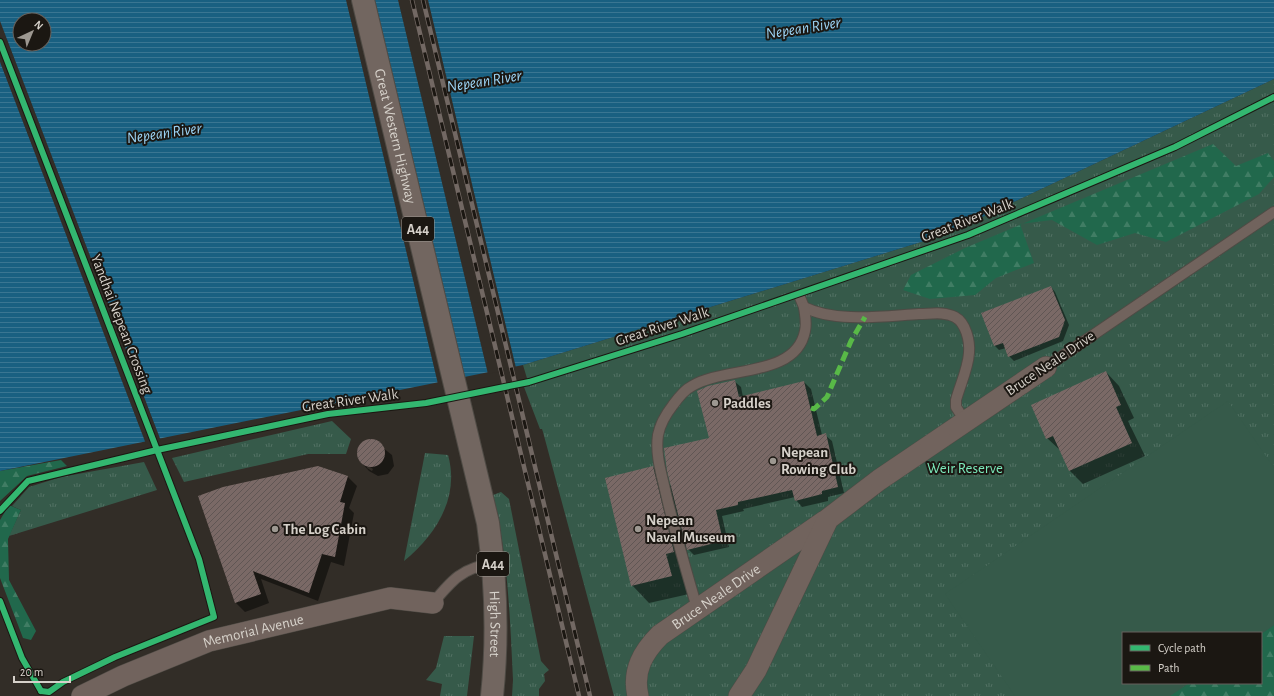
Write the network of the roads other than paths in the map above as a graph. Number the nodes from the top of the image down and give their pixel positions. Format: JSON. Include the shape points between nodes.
{"nodes":[{"id":1,"x":363,"y":0,"type":"edge"},
{"id":2,"x":1274,"y":212,"type":"edge"},
{"id":3,"x":799,"y":294,"type":"dead end"},
{"id":4,"x":804,"y":307,"type":"junction"},
{"id":5,"x":1046,"y":367,"type":"joint"},
{"id":6,"x":965,"y":421,"type":"junction"},
{"id":7,"x":473,"y":458,"type":"joint"},
{"id":8,"x":828,"y":519,"type":"junction"},
{"id":9,"x":492,"y":564,"type":"junction"},
{"id":10,"x":433,"y":603,"type":"joint"},
{"id":11,"x":697,"y":608,"type":"junction"},
{"id":12,"x":82,"y":696,"type":"edge"},
{"id":13,"x":492,"y":696,"type":"edge"},
{"id":14,"x":638,"y":696,"type":"edge"},
{"id":15,"x":739,"y":696,"type":"edge"}],
"edges":[{"from":1,"to":7,"type":"highway","name":"Great Western Highway","number":"A44"},
{"from":2,"to":5,"type":"lane","name":"Bruce Neale Drive"},
{"from":3,"to":4,"type":"lane"},
{"from":4,"to":6,"type":"lane","via":[[815,313],[827,315],[865,317],[942,313],[955,317],[964,329],[968,345],[968,359],[956,400],[956,407]]},
{"from":4,"to":11,"type":"lane","via":[[805,330],[799,346],[786,359],[772,365],[714,377],[692,385],[676,401],[662,422],[658,434],[658,458]]},
{"from":5,"to":6,"type":"street","name":"Bruce Neale Drive"},
{"from":6,"to":8,"type":"street","name":"Bruce Neale Drive","via":[[879,480]]},
{"from":7,"to":9,"type":"highway","name":"High Street","number":"A44","via":[[488,523]]},
{"from":8,"to":11,"type":"street","name":"Bruce Neale Drive"},
{"from":8,"to":15,"type":"street","name":"Bruce Neale Drive","via":[[759,663]]},
{"from":9,"to":10,"type":"lane","via":[[464,572],[450,583]]},
{"from":9,"to":13,"type":"highway","name":"High Street","number":"A44","via":[[496,623]]},
{"from":10,"to":12,"type":"street","name":"Memorial Avenue","via":[[390,598],[209,641],[123,676]]},
{"from":11,"to":14,"type":"street","name":"Bruce Neale Drive","via":[[660,635],[645,653],[636,678]]}]}
